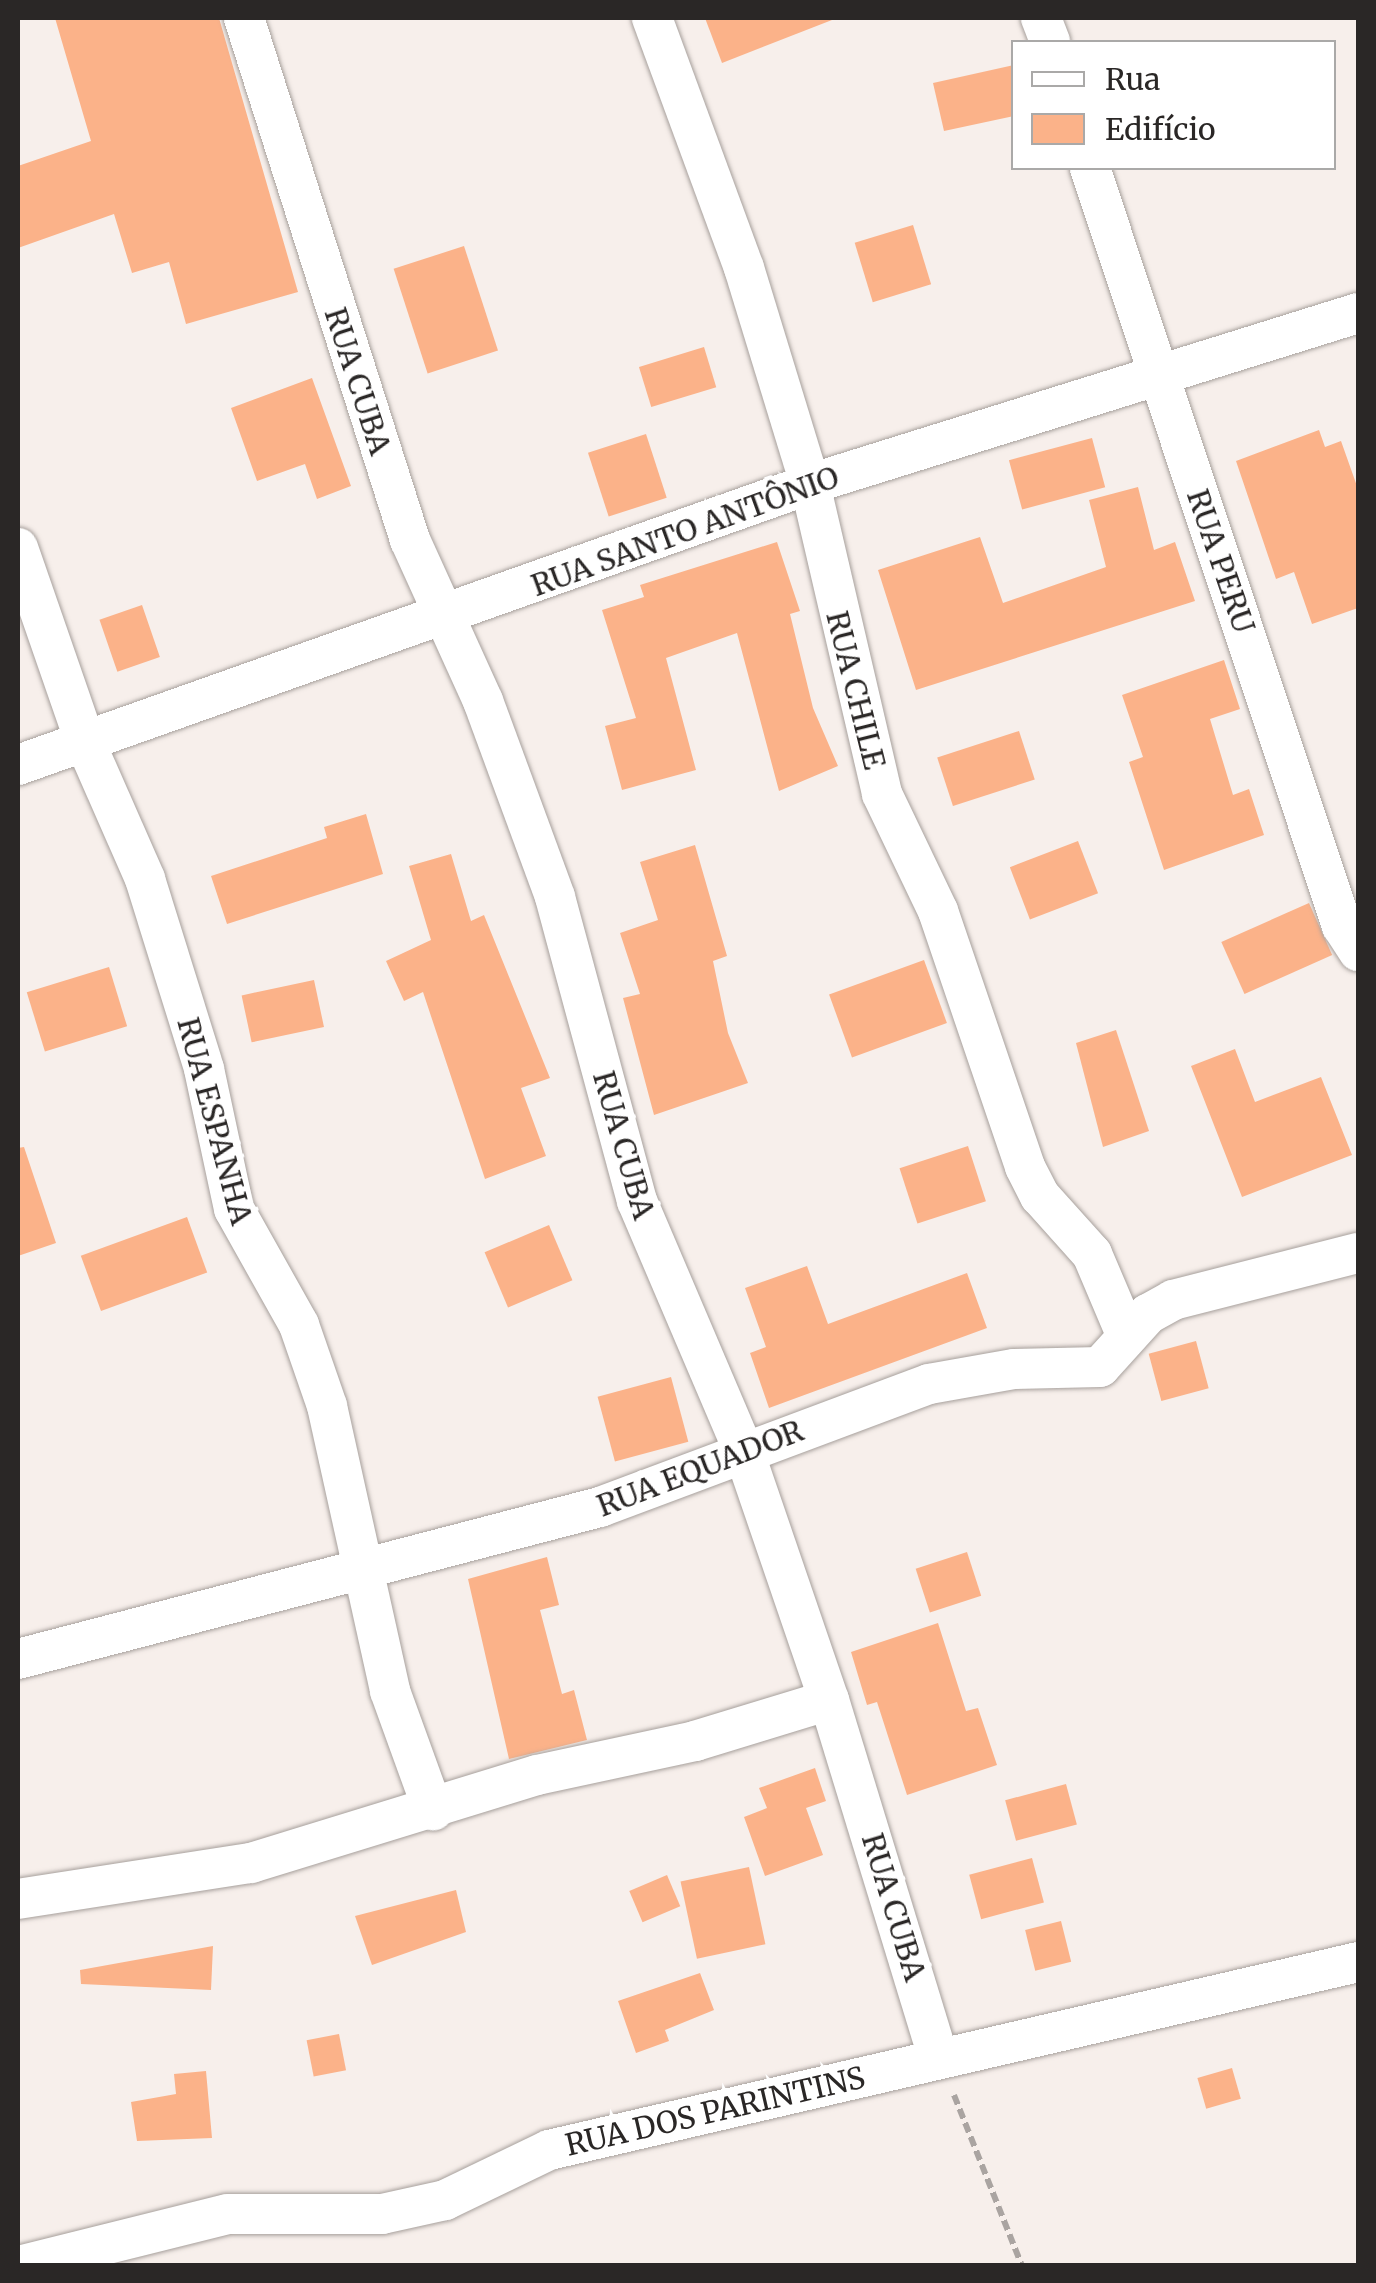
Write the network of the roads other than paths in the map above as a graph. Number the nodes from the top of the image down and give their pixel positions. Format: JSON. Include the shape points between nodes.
{"nodes":[{"id":1,"x":244,"y":18,"type":"edge"},
{"id":2,"x":652,"y":18,"type":"edge"},
{"id":3,"x":1091,"y":170,"type":"edge"},
{"id":4,"x":1358,"y":313,"type":"edge"},
{"id":5,"x":1160,"y":380,"type":"junction"},
{"id":6,"x":810,"y":484,"type":"junction"},
{"id":7,"x":18,"y":548,"type":"edge"},
{"id":8,"x":444,"y":617,"type":"junction"},
{"id":9,"x":85,"y":742,"type":"junction"},
{"id":10,"x":18,"y":765,"type":"edge"},
{"id":11,"x":1358,"y":950,"type":"edge"},
{"id":12,"x":1358,"y":1253,"type":"edge"},
{"id":13,"x":1126,"y":1334,"type":"junction"},
{"id":14,"x":744,"y":1450,"type":"junction"},
{"id":15,"x":360,"y":1573,"type":"junction"},
{"id":16,"x":18,"y":1659,"type":"edge"},
{"id":17,"x":829,"y":1700,"type":"junction"},
{"id":18,"x":433,"y":1810,"type":"junction"},
{"id":19,"x":20,"y":1892,"type":"edge"},
{"id":20,"x":1358,"y":1962,"type":"edge"},
{"id":21,"x":938,"y":2056,"type":"junction"},
{"id":22,"x":18,"y":2266,"type":"edge"}],
"edges":[{"from":1,"to":8,"type":"street","name":"RUA CUBA","via":[[410,540]]},
{"from":2,"to":6,"type":"street","name":"RUA CHILE","via":[[744,268]]},
{"from":3,"to":5,"type":"street","name":"RUA PERU"},
{"from":4,"to":5,"type":"street","name":"RUA SANTO ANTÔNIO"},
{"from":5,"to":6,"type":"street","name":"RUA SANTO ANTÔNIO"},
{"from":5,"to":11,"type":"street","name":"RUA PERU","via":[[1342,926]]},
{"from":6,"to":8,"type":"street","name":"RUA SANTO ANTÔNIO"},
{"from":6,"to":13,"type":"street","name":"RUA CHILE","via":[[882,794],[938,911],[1026,1167],[1040,1196],[1092,1254]]},
{"from":7,"to":9,"type":"street","name":"RUA ESPANHA"},
{"from":8,"to":9,"type":"street","name":"RUA SANTO ANTÔNIO"},
{"from":8,"to":14,"type":"street","name":"RUA CUBA","via":[[555,897],[637,1200]]},
{"from":9,"to":10,"type":"street","name":"RUA SANTO ANTÔNIO"},
{"from":9,"to":15,"type":"street","name":"RUA ESPANHA","via":[[151,897],[204,1070],[234,1210],[298,1325],[328,1406]]},
{"from":12,"to":13,"type":"street","name":"RUA EQUADOR","via":[[1202,1289],[1148,1314]]},
{"from":13,"to":14,"type":"street","name":"RUA EQUADOR","via":[[1100,1367],[1014,1369],[930,1384]]},
{"from":14,"to":15,"type":"street","name":"RUA EQUADOR","via":[[600,1508]]},
{"from":14,"to":17,"type":"street","name":"RUA CUBA"},
{"from":15,"to":16,"type":"street","name":"RUA EQUADOR"},
{"from":15,"to":18,"type":"street","name":"RUA ESPANHA"},
{"from":17,"to":18,"type":"street"},
{"from":17,"to":21,"type":"street","name":"RUA CUBA"},
{"from":18,"to":19,"type":"street","via":[[251,1864]]},
{"from":20,"to":21,"type":"street","name":"RUA DOS PARINTINS","via":[[1007,2048]]},
{"from":21,"to":22,"type":"street","name":"RUA DOS PARINTINS","via":[[549,2150],[444,2200],[382,2214],[228,2214]]}]}
